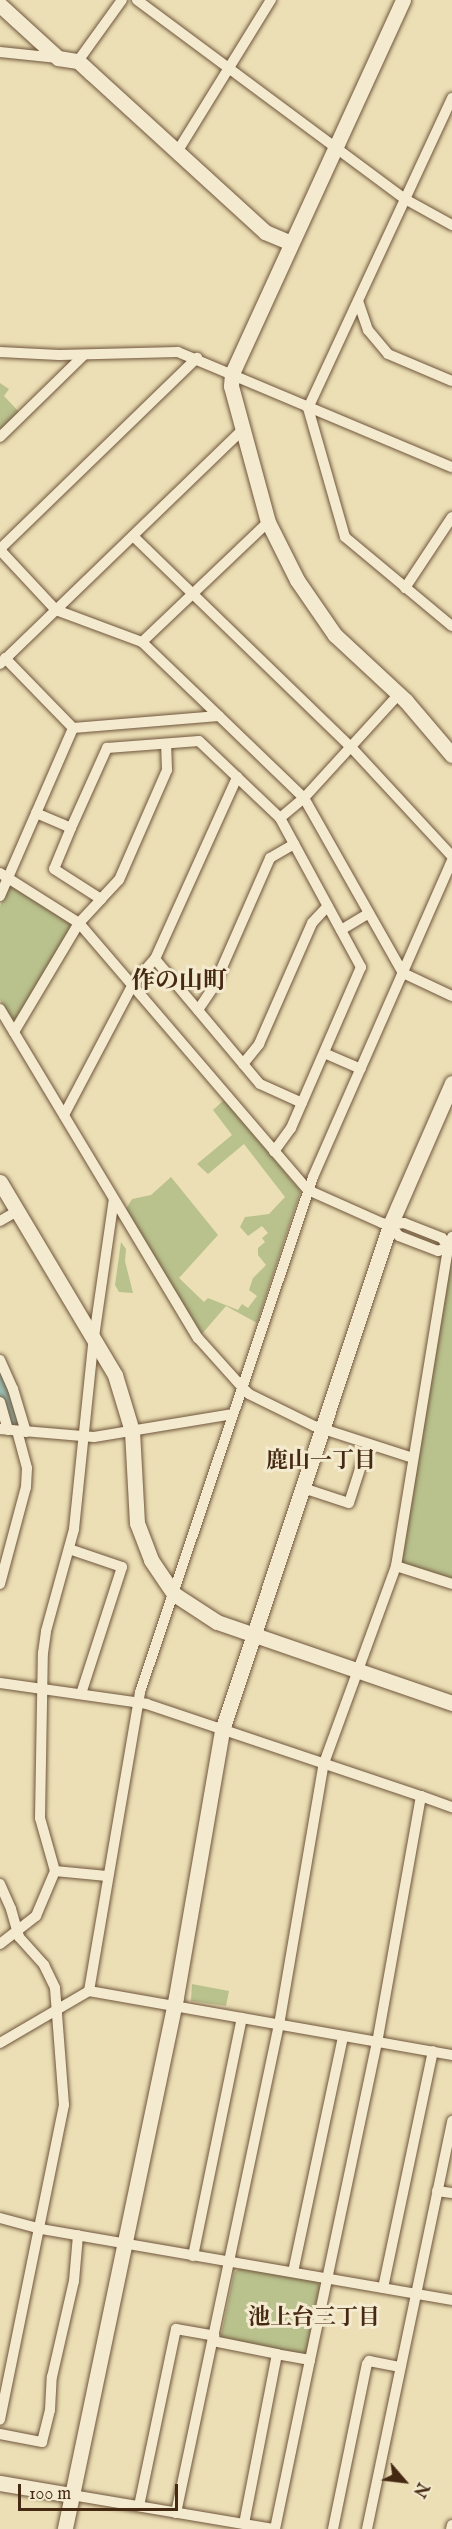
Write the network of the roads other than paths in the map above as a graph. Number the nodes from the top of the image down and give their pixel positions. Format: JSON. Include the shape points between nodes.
{"nodes":[{"id":1,"x":122,"y":0,"type":"edge"},
{"id":2,"x":137,"y":0,"type":"edge"},
{"id":3,"x":271,"y":0,"type":"edge"},
{"id":4,"x":403,"y":0,"type":"edge"},
{"id":5,"x":0,"y":5,"type":"edge"},
{"id":6,"x":0,"y":52,"type":"edge"},
{"id":7,"x":58,"y":58,"type":"junction"},
{"id":8,"x":78,"y":61,"type":"junction"},
{"id":9,"x":229,"y":69,"type":"junction"},
{"id":10,"x":452,"y":98,"type":"edge"},
{"id":11,"x":335,"y":147,"type":"junction"},
{"id":12,"x":177,"y":152,"type":"junction"},
{"id":13,"x":405,"y":199,"type":"junction"},
{"id":14,"x":452,"y":225,"type":"edge"},
{"id":15,"x":291,"y":243,"type":"junction"},
{"id":16,"x":358,"y":301,"type":"junction"},
{"id":17,"x":0,"y":352,"type":"edge"},
{"id":18,"x":84,"y":355,"type":"junction"},
{"id":19,"x":197,"y":358,"type":"junction"},
{"id":20,"x":232,"y":374,"type":"junction"},
{"id":21,"x":452,"y":381,"type":"edge"},
{"id":22,"x":308,"y":408,"type":"junction"},
{"id":23,"x":242,"y":430,"type":"junction"},
{"id":24,"x":0,"y":437,"type":"edge"},
{"id":25,"x":452,"y":467,"type":"edge"},
{"id":26,"x":452,"y":516,"type":"edge"},
{"id":27,"x":268,"y":522,"type":"junction"},
{"id":28,"x":133,"y":536,"type":"junction"},
{"id":29,"x":0,"y":551,"type":"edge"},
{"id":30,"x":405,"y":588,"type":"junction"},
{"id":31,"x":192,"y":593,"type":"junction"},
{"id":32,"x":56,"y":610,"type":"junction"},
{"id":33,"x":452,"y":626,"type":"edge"},
{"id":34,"x":142,"y":642,"type":"junction"},
{"id":35,"x":3,"y":661,"type":"edge"},
{"id":36,"x":399,"y":694,"type":"junction"},
{"id":37,"x":219,"y":716,"type":"junction"},
{"id":38,"x":73,"y":728,"type":"junction"},
{"id":39,"x":166,"y":744,"type":"junction"},
{"id":40,"x":350,"y":746,"type":"junction"},
{"id":41,"x":452,"y":754,"type":"edge"},
{"id":42,"x":237,"y":777,"type":"junction"},
{"id":43,"x":304,"y":798,"type":"junction"},
{"id":44,"x":36,"y":813,"type":"junction"},
{"id":45,"x":280,"y":818,"type":"junction"},
{"id":46,"x":71,"y":828,"type":"junction"},
{"id":47,"x":294,"y":844,"type":"junction"},
{"id":48,"x":452,"y":858,"type":"edge"},
{"id":49,"x":4,"y":875,"type":"edge"},
{"id":50,"x":0,"y":896,"type":"edge"},
{"id":51,"x":101,"y":899,"type":"junction"},
{"id":52,"x":328,"y":906,"type":"junction"},
{"id":53,"x":368,"y":914,"type":"junction"},
{"id":54,"x":79,"y":922,"type":"junction"},
{"id":55,"x":341,"y":930,"type":"junction"},
{"id":56,"x":155,"y":959,"type":"junction"},
{"id":57,"x":403,"y":973,"type":"junction"},
{"id":58,"x":133,"y":984,"type":"junction"},
{"id":59,"x":452,"y":996,"type":"edge"},
{"id":60,"x":0,"y":1009,"type":"edge"},
{"id":61,"x":198,"y":1010,"type":"junction"},
{"id":62,"x":14,"y":1032,"type":"junction"},
{"id":63,"x":324,"y":1053,"type":"junction"},
{"id":64,"x":243,"y":1064,"type":"junction"},
{"id":65,"x":361,"y":1069,"type":"junction"},
{"id":66,"x":452,"y":1083,"type":"edge"},
{"id":67,"x":302,"y":1103,"type":"junction"},
{"id":68,"x":64,"y":1116,"type":"junction"},
{"id":69,"x":274,"y":1151,"type":"junction"},
{"id":70,"x":0,"y":1182,"type":"edge"},
{"id":71,"x":308,"y":1190,"type":"junction"},
{"id":72,"x":114,"y":1199,"type":"junction"},
{"id":73,"x":17,"y":1211,"type":"junction"},
{"id":74,"x":0,"y":1221,"type":"edge"},
{"id":75,"x":390,"y":1226,"type":"junction"},
{"id":76,"x":450,"y":1242,"type":"edge"},
{"id":77,"x":94,"y":1337,"type":"junction"},
{"id":78,"x":0,"y":1360,"type":"edge"},
{"id":79,"x":243,"y":1388,"type":"junction"},
{"id":80,"x":0,"y":1402,"type":"edge"},
{"id":81,"x":233,"y":1414,"type":"junction"},
{"id":82,"x":322,"y":1428,"type":"junction"},
{"id":83,"x":13,"y":1430,"type":"edge"},
{"id":84,"x":132,"y":1431,"type":"junction"},
{"id":85,"x":84,"y":1437,"type":"junction"},
{"id":86,"x":368,"y":1444,"type":"junction"},
{"id":87,"x":413,"y":1458,"type":"junction"},
{"id":88,"x":303,"y":1488,"type":"junction"},
{"id":89,"x":69,"y":1549,"type":"junction"},
{"id":90,"x":396,"y":1566,"type":"junction"},
{"id":91,"x":0,"y":1584,"type":"edge"},
{"id":92,"x":452,"y":1584,"type":"edge"},
{"id":93,"x":174,"y":1594,"type":"junction"},
{"id":94,"x":253,"y":1635,"type":"junction"},
{"id":95,"x":359,"y":1671,"type":"junction"},
{"id":96,"x":0,"y":1683,"type":"edge"},
{"id":97,"x":42,"y":1689,"type":"junction"},
{"id":98,"x":81,"y":1694,"type":"junction"},
{"id":99,"x":138,"y":1702,"type":"junction"},
{"id":100,"x":452,"y":1703,"type":"edge"},
{"id":101,"x":222,"y":1730,"type":"junction"},
{"id":102,"x":324,"y":1763,"type":"junction"},
{"id":103,"x":421,"y":1796,"type":"junction"},
{"id":104,"x":452,"y":1807,"type":"edge"},
{"id":105,"x":55,"y":1871,"type":"junction"},
{"id":106,"x":107,"y":1876,"type":"junction"},
{"id":107,"x":0,"y":1884,"type":"edge"},
{"id":108,"x":17,"y":1932,"type":"junction"},
{"id":109,"x":0,"y":1944,"type":"edge"},
{"id":110,"x":89,"y":1991,"type":"junction"},
{"id":111,"x":174,"y":2007,"type":"junction"},
{"id":112,"x":57,"y":2008,"type":"junction"},
{"id":113,"x":242,"y":2018,"type":"junction"},
{"id":114,"x":279,"y":2025,"type":"junction"},
{"id":115,"x":343,"y":2037,"type":"junction"},
{"id":116,"x":377,"y":2042,"type":"junction"},
{"id":117,"x":0,"y":2043,"type":"edge"},
{"id":118,"x":433,"y":2051,"type":"junction"},
{"id":119,"x":452,"y":2055,"type":"edge"},
{"id":120,"x":452,"y":2121,"type":"edge"},
{"id":121,"x":449,"y":2147,"type":"edge"},
{"id":122,"x":437,"y":2191,"type":"junction"},
{"id":123,"x":452,"y":2193,"type":"edge"},
{"id":124,"x":0,"y":2218,"type":"edge"},
{"id":125,"x":40,"y":2229,"type":"junction"},
{"id":126,"x":78,"y":2235,"type":"junction"},
{"id":127,"x":124,"y":2243,"type":"junction"},
{"id":128,"x":193,"y":2256,"type":"junction"},
{"id":129,"x":229,"y":2262,"type":"junction"},
{"id":130,"x":293,"y":2272,"type":"junction"},
{"id":131,"x":327,"y":2279,"type":"junction"},
{"id":132,"x":383,"y":2288,"type":"junction"},
{"id":133,"x":416,"y":2294,"type":"junction"},
{"id":134,"x":452,"y":2301,"type":"edge"},
{"id":135,"x":213,"y":2338,"type":"junction"},
{"id":136,"x":277,"y":2354,"type":"junction"},
{"id":137,"x":310,"y":2360,"type":"junction"},
{"id":138,"x":400,"y":2367,"type":"junction"},
{"id":139,"x":0,"y":2420,"type":"edge"},
{"id":140,"x":0,"y":2434,"type":"edge"},
{"id":141,"x":0,"y":2483,"type":"edge"},
{"id":142,"x":72,"y":2495,"type":"junction"},
{"id":143,"x":139,"y":2506,"type":"junction"},
{"id":144,"x":176,"y":2513,"type":"junction"},
{"id":145,"x":244,"y":2523,"type":"junction"},
{"id":146,"x":65,"y":2529,"type":"edge"},
{"id":147,"x":274,"y":2529,"type":"edge"},
{"id":148,"x":333,"y":2529,"type":"edge"},
{"id":149,"x":368,"y":2529,"type":"edge"}],
"edges":[{"from":1,"to":8,"type":"street"},
{"from":2,"to":9,"type":"street"},
{"from":3,"to":9,"type":"street"},
{"from":4,"to":11,"type":"street"},
{"from":5,"to":7,"type":"street"},
{"from":6,"to":7,"type":"street"},
{"from":7,"to":8,"type":"street"},
{"from":8,"to":12,"type":"street"},
{"from":9,"to":11,"type":"street"},
{"from":9,"to":12,"type":"street"},
{"from":10,"to":13,"type":"street"},
{"from":11,"to":13,"type":"street"},
{"from":11,"to":15,"type":"street"},
{"from":12,"to":15,"type":"street","via":[[265,232]]},
{"from":13,"to":14,"type":"street"},
{"from":13,"to":16,"type":"street"},
{"from":15,"to":20,"type":"street"},
{"from":16,"to":21,"type":"street","via":[[368,330],[388,354]]},
{"from":16,"to":22,"type":"street"},
{"from":17,"to":18,"type":"street"},
{"from":18,"to":19,"type":"street","via":[[178,352]]},
{"from":18,"to":24,"type":"street"},
{"from":19,"to":20,"type":"street"},
{"from":19,"to":29,"type":"street"},
{"from":20,"to":22,"type":"street"},
{"from":20,"to":23,"type":"street","via":[[231,386]]},
{"from":22,"to":25,"type":"street"},
{"from":22,"to":30,"type":"street","via":[[345,537]]},
{"from":23,"to":27,"type":"street"},
{"from":23,"to":28,"type":"street"},
{"from":26,"to":30,"type":"street"},
{"from":27,"to":31,"type":"street"},
{"from":27,"to":36,"type":"street","via":[[297,580],[335,635]]},
{"from":28,"to":31,"type":"street"},
{"from":28,"to":32,"type":"street"},
{"from":29,"to":32,"type":"street"},
{"from":30,"to":33,"type":"street"},
{"from":31,"to":34,"type":"street"},
{"from":31,"to":40,"type":"street"},
{"from":32,"to":34,"type":"street"},
{"from":32,"to":35,"type":"street"},
{"from":34,"to":37,"type":"street"},
{"from":35,"to":38,"type":"street"},
{"from":36,"to":40,"type":"street"},
{"from":36,"to":41,"type":"street"},
{"from":37,"to":38,"type":"street"},
{"from":37,"to":43,"type":"street"},
{"from":38,"to":44,"type":"street"},
{"from":39,"to":42,"type":"street","via":[[199,741]]},
{"from":39,"to":46,"type":"street","via":[[106,748]]},
{"from":39,"to":51,"type":"street","via":[[167,770],[119,880]]},
{"from":40,"to":43,"type":"street"},
{"from":40,"to":48,"type":"street"},
{"from":42,"to":45,"type":"street"},
{"from":42,"to":56,"type":"street"},
{"from":43,"to":45,"type":"street"},
{"from":43,"to":53,"type":"street"},
{"from":44,"to":46,"type":"street"},
{"from":44,"to":49,"type":"street"},
{"from":45,"to":47,"type":"street"},
{"from":46,"to":51,"type":"street","via":[[54,868]]},
{"from":47,"to":52,"type":"street"},
{"from":47,"to":61,"type":"street","via":[[270,858],[213,988]]},
{"from":48,"to":57,"type":"street"},
{"from":49,"to":50,"type":"street"},
{"from":49,"to":54,"type":"street"},
{"from":51,"to":54,"type":"street"},
{"from":52,"to":55,"type":"street"},
{"from":52,"to":64,"type":"street","via":[[312,923],[258,1044]]},
{"from":53,"to":55,"type":"street"},
{"from":53,"to":57,"type":"street"},
{"from":54,"to":58,"type":"street"},
{"from":54,"to":62,"type":"street"},
{"from":55,"to":63,"type":"street","via":[[361,967]]},
{"from":56,"to":58,"type":"street"},
{"from":56,"to":61,"type":"street"},
{"from":57,"to":59,"type":"street"},
{"from":57,"to":65,"type":"street"},
{"from":58,"to":68,"type":"street"},
{"from":58,"to":69,"type":"street"},
{"from":60,"to":62,"type":"street"},
{"from":61,"to":64,"type":"street"},
{"from":62,"to":68,"type":"street"},
{"from":63,"to":65,"type":"street"},
{"from":63,"to":67,"type":"street"},
{"from":64,"to":67,"type":"street","via":[[260,1084]]},
{"from":65,"to":71,"type":"street"},
{"from":66,"to":75,"type":"street"},
{"from":67,"to":69,"type":"street","via":[[291,1128]]},
{"from":68,"to":72,"type":"street"},
{"from":69,"to":71,"type":"street"},
{"from":70,"to":73,"type":"street"},
{"from":71,"to":75,"type":"street"},
{"from":71,"to":79,"type":"street"},
{"from":72,"to":77,"type":"street"},
{"from":72,"to":79,"type":"street","via":[[198,1338]]},
{"from":73,"to":74,"type":"street"},
{"from":73,"to":77,"type":"street"},
{"from":75,"to":76,"type":"street","via":[[399,1236],[438,1251]]},
{"from":75,"to":82,"type":"street"},
{"from":76,"to":87,"type":"street"},
{"from":77,"to":84,"type":"street","via":[[115,1375]]},
{"from":77,"to":85,"type":"street"},
{"from":78,"to":83,"type":"street","via":[[13,1389]]},
{"from":79,"to":81,"type":"street"},
{"from":79,"to":82,"type":"street"},
{"from":80,"to":83,"type":"street"},
{"from":81,"to":84,"type":"street"},
{"from":81,"to":93,"type":"street"},
{"from":82,"to":86,"type":"street"},
{"from":82,"to":88,"type":"street"},
{"from":83,"to":85,"type":"street"},
{"from":83,"to":91,"type":"street","via":[[27,1468],[26,1487]]},
{"from":84,"to":85,"type":"street"},
{"from":84,"to":93,"type":"street","via":[[137,1523],[151,1560]]},
{"from":85,"to":89,"type":"street"},
{"from":86,"to":87,"type":"street"},
{"from":86,"to":88,"type":"street","via":[[349,1503]]},
{"from":87,"to":90,"type":"street"},
{"from":88,"to":94,"type":"street"},
{"from":89,"to":97,"type":"street","via":[[46,1631]]},
{"from":89,"to":98,"type":"street","via":[[122,1567]]},
{"from":90,"to":92,"type":"street"},
{"from":90,"to":95,"type":"street"},
{"from":93,"to":94,"type":"street","via":[[217,1622]]},
{"from":93,"to":99,"type":"street"},
{"from":94,"to":95,"type":"street"},
{"from":94,"to":101,"type":"street"},
{"from":95,"to":100,"type":"street"},
{"from":95,"to":102,"type":"street"},
{"from":96,"to":97,"type":"street"},
{"from":97,"to":98,"type":"street"},
{"from":97,"to":105,"type":"street","via":[[40,1818]]},
{"from":98,"to":99,"type":"street"},
{"from":99,"to":101,"type":"street"},
{"from":99,"to":106,"type":"street"},
{"from":101,"to":102,"type":"street"},
{"from":101,"to":111,"type":"street"},
{"from":102,"to":103,"type":"street"},
{"from":102,"to":114,"type":"street"},
{"from":103,"to":104,"type":"street"},
{"from":103,"to":116,"type":"street"},
{"from":105,"to":106,"type":"street"},
{"from":105,"to":108,"type":"street","via":[[39,1911]]},
{"from":106,"to":110,"type":"street"},
{"from":107,"to":108,"type":"street"},
{"from":108,"to":109,"type":"street"},
{"from":108,"to":112,"type":"street","via":[[49,1974]]},
{"from":110,"to":111,"type":"street"},
{"from":110,"to":112,"type":"street"},
{"from":111,"to":113,"type":"street"},
{"from":111,"to":127,"type":"street"},
{"from":112,"to":117,"type":"street"},
{"from":112,"to":125,"type":"street","via":[[64,2105]]},
{"from":113,"to":114,"type":"street"},
{"from":113,"to":128,"type":"street"},
{"from":114,"to":115,"type":"street"},
{"from":114,"to":129,"type":"street"},
{"from":115,"to":116,"type":"street"},
{"from":115,"to":130,"type":"street"},
{"from":116,"to":118,"type":"street"},
{"from":116,"to":131,"type":"street"},
{"from":118,"to":119,"type":"street"},
{"from":118,"to":132,"type":"street"},
{"from":120,"to":121,"type":"street"},
{"from":121,"to":122,"type":"street"},
{"from":122,"to":123,"type":"street"},
{"from":122,"to":133,"type":"street"},
{"from":124,"to":125,"type":"street"},
{"from":125,"to":126,"type":"street"},
{"from":125,"to":139,"type":"street"},
{"from":126,"to":127,"type":"street"},
{"from":126,"to":140,"type":"street","via":[[74,2281],[42,2442]]},
{"from":127,"to":128,"type":"street"},
{"from":127,"to":142,"type":"street"},
{"from":128,"to":129,"type":"street"},
{"from":129,"to":130,"type":"street"},
{"from":129,"to":135,"type":"street"},
{"from":130,"to":131,"type":"street"},
{"from":131,"to":132,"type":"street"},
{"from":131,"to":137,"type":"street"},
{"from":132,"to":133,"type":"street"},
{"from":133,"to":134,"type":"street"},
{"from":133,"to":138,"type":"street"},
{"from":135,"to":136,"type":"street"},
{"from":135,"to":143,"type":"street","via":[[176,2329]]},
{"from":135,"to":144,"type":"street"},
{"from":136,"to":137,"type":"street"},
{"from":136,"to":145,"type":"street"},
{"from":137,"to":147,"type":"street"},
{"from":138,"to":148,"type":"street","via":[[369,2361],[367,2364]]},
{"from":138,"to":149,"type":"street"},
{"from":141,"to":142,"type":"street"},
{"from":142,"to":143,"type":"street"},
{"from":142,"to":146,"type":"street"},
{"from":143,"to":144,"type":"street"},
{"from":144,"to":145,"type":"street"},
{"from":145,"to":147,"type":"street"}]}
